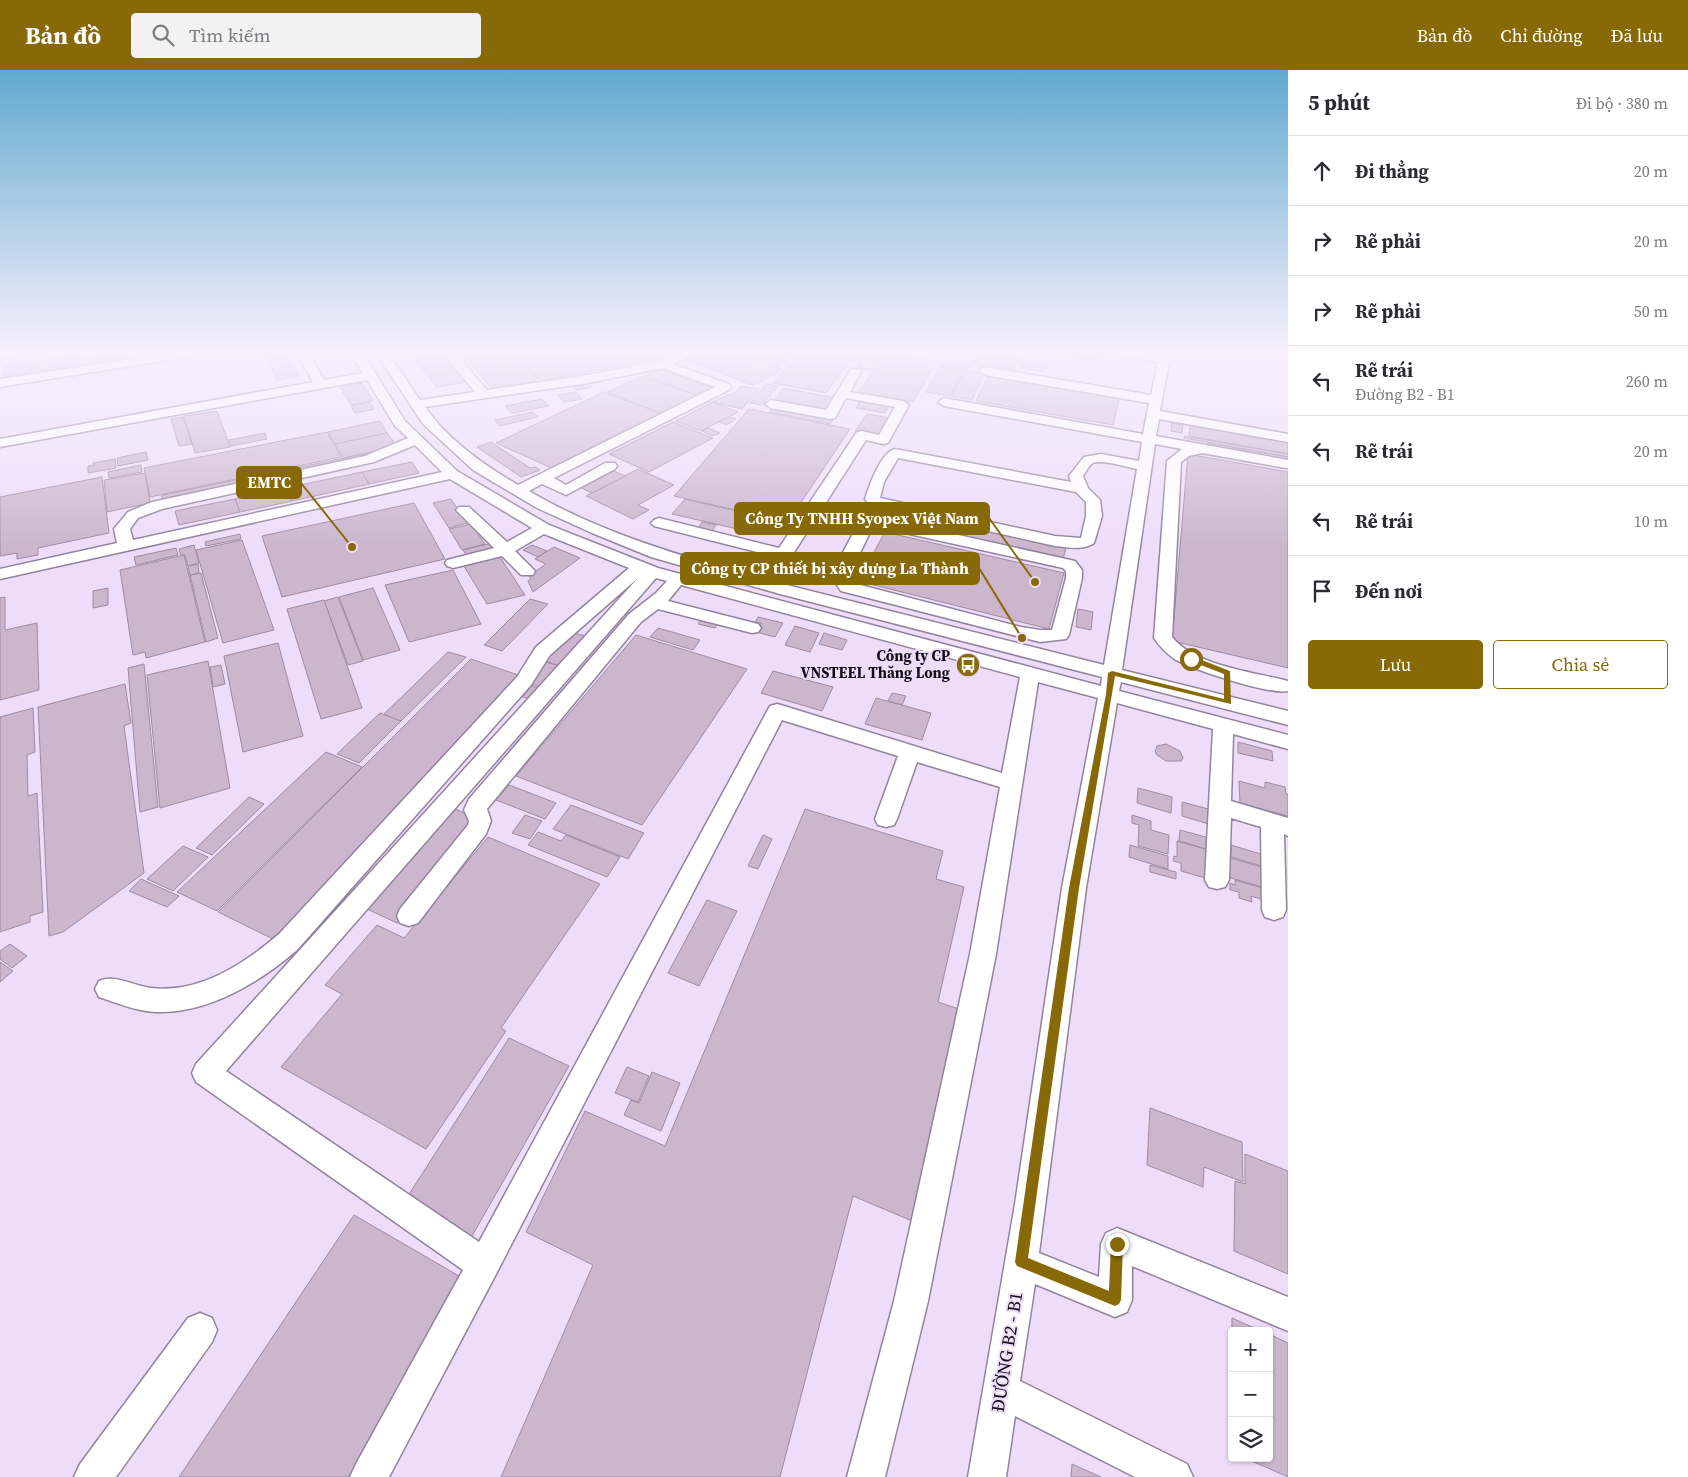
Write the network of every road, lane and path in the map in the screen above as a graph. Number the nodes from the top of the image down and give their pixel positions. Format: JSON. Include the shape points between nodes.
{"nodes":[{"id":1,"x":148,"y":416,"type":"edge"},
{"id":2,"x":396,"y":416,"type":"edge"},
{"id":3,"x":425,"y":416,"type":"edge"},
{"id":4,"x":667,"y":416,"type":"edge"},
{"id":5,"x":897,"y":416,"type":"edge"},
{"id":6,"x":1020,"y":416,"type":"edge"},
{"id":7,"x":1153,"y":416,"type":"edge"},
{"id":8,"x":1191,"y":416,"type":"edge"},
{"id":9,"x":1288,"y":438,"type":"edge"},
{"id":10,"x":417,"y":439,"type":"junction"},
{"id":11,"x":1149,"y":439,"type":"junction"},
{"id":12,"x":0,"y":443,"type":"edge"},
{"id":13,"x":1202,"y":449,"type":"junction"},
{"id":14,"x":588,"y":455,"type":"junction"},
{"id":15,"x":1286,"y":464,"type":"dead end"},
{"id":16,"x":1145,"y":466,"type":"junction"},
{"id":17,"x":452,"y":474,"type":"junction"},
{"id":18,"x":542,"y":478,"type":"junction"},
{"id":19,"x":1080,"y":488,"type":"junction"},
{"id":20,"x":518,"y":490,"type":"junction"},
{"id":21,"x":464,"y":510,"type":"dead end"},
{"id":22,"x":659,"y":524,"type":"dead end"},
{"id":23,"x":543,"y":528,"type":"junction"},
{"id":24,"x":126,"y":546,"type":"junction"},
{"id":25,"x":505,"y":550,"type":"junction"},
{"id":26,"x":783,"y":554,"type":"junction"},
{"id":27,"x":453,"y":563,"type":"dead end"},
{"id":28,"x":646,"y":570,"type":"junction"},
{"id":29,"x":527,"y":572,"type":"dead end"},
{"id":30,"x":0,"y":574,"type":"edge"},
{"id":31,"x":840,"y":578,"type":"joint"},
{"id":32,"x":678,"y":579,"type":"junction"},
{"id":33,"x":765,"y":584,"type":"junction"},
{"id":34,"x":655,"y":603,"type":"junction"},
{"id":35,"x":752,"y":628,"type":"dead end"},
{"id":36,"x":1228,"y":672,"type":"junction"},
{"id":37,"x":1030,"y":674,"type":"junction"},
{"id":38,"x":1110,"y":683,"type":"junction"},
{"id":39,"x":1282,"y":686,"type":"dead end"},
{"id":40,"x":1228,"y":702,"type":"junction"},
{"id":41,"x":1288,"y":718,"type":"edge"},
{"id":42,"x":1223,"y":724,"type":"junction"},
{"id":43,"x":1288,"y":742,"type":"edge"},
{"id":44,"x":910,"y":752,"type":"junction"},
{"id":45,"x":1011,"y":782,"type":"junction"},
{"id":46,"x":1220,"y":806,"type":"junction"},
{"id":47,"x":886,"y":819,"type":"dead end"},
{"id":48,"x":1280,"y":824,"type":"edge"},
{"id":49,"x":1218,"y":880,"type":"dead end"},
{"id":50,"x":1274,"y":910,"type":"dead end"},
{"id":51,"x":410,"y":916,"type":"dead end"},
{"id":52,"x":108,"y":989,"type":"dead end"},
{"id":53,"x":1021,"y":1262,"type":"junction"},
{"id":54,"x":484,"y":1265,"type":"junction"},
{"id":55,"x":1288,"y":1314,"type":"edge"},
{"id":56,"x":200,"y":1330,"type":"dead end"},
{"id":57,"x":1001,"y":1390,"type":"junction"},
{"id":58,"x":93,"y":1477,"type":"edge"},
{"id":59,"x":369,"y":1477,"type":"edge"},
{"id":60,"x":866,"y":1477,"type":"edge"},
{"id":61,"x":987,"y":1477,"type":"edge"},
{"id":62,"x":1174,"y":1477,"type":"edge"}],
"edges":[{"from":1,"to":12,"type":"street"},
{"from":2,"to":10,"type":"street"},
{"from":3,"to":20,"type":"street","via":[[478,467]]},
{"from":4,"to":14,"type":"street"},
{"from":5,"to":26,"type":"street","via":[[883,440],[862,435]]},
{"from":6,"to":11,"type":"street"},
{"from":7,"to":11,"type":"street","name":"ĐƯỜNG B2 - B1"},
{"from":8,"to":9,"type":"street"},
{"from":10,"to":17,"type":"street"},
{"from":10,"to":24,"type":"street","via":[[369,459],[141,510],[122,529]]},
{"from":11,"to":13,"type":"street"},
{"from":11,"to":16,"type":"street","name":"ĐƯỜNG B2 - B1"},
{"from":13,"to":15,"type":"street"},
{"from":13,"to":36,"type":"street","via":[[1184,453],[1174,460],[1163,638],[1166,645],[1175,651]]},
{"from":14,"to":18,"type":"street"},
{"from":14,"to":18,"type":"street","via":[[610,466],[566,490]]},
{"from":16,"to":19,"type":"street","via":[[1114,460],[1089,460],[1076,476]]},
{"from":16,"to":38,"type":"street","name":"ĐƯỜNG B2 - B1"},
{"from":17,"to":23,"type":"street"},
{"from":17,"to":24,"type":"street"},
{"from":18,"to":20,"type":"street"},
{"from":19,"to":19,"type":"street","via":[[895,454],[872,499],[1055,541],[1084,543],[1088,540],[1094,516],[1093,500]]},
{"from":20,"to":33,"type":"street","via":[[542,505],[657,554]]},
{"from":21,"to":25,"type":"street"},
{"from":22,"to":26,"type":"street"},
{"from":23,"to":25,"type":"street"},
{"from":23,"to":28,"type":"street"},
{"from":24,"to":30,"type":"street"},
{"from":25,"to":27,"type":"street"},
{"from":25,"to":29,"type":"street"},
{"from":26,"to":33,"type":"street"},
{"from":28,"to":32,"type":"street"},
{"from":28,"to":52,"type":"street","via":[[543,651],[524,682],[274,955],[220,987],[179,999],[154,1000]]},
{"from":28,"to":54,"type":"street","via":[[206,1073]]},
{"from":31,"to":31,"type":"street","via":[[868,520],[1069,564],[1074,570],[1060,635],[1049,636],[1020,632],[847,587]]},
{"from":32,"to":34,"type":"street"},
{"from":32,"to":37,"type":"street"},
{"from":33,"to":38,"type":"street"},
{"from":34,"to":35,"type":"street"},
{"from":34,"to":51,"type":"street","via":[[635,618],[477,805],[478,828]]},
{"from":36,"to":39,"type":"street"},
{"from":36,"to":40,"type":"street"},
{"from":37,"to":38,"type":"street"},
{"from":37,"to":45,"type":"street"},
{"from":38,"to":40,"type":"street"},
{"from":38,"to":42,"type":"street"},
{"from":38,"to":53,"type":"street","name":"ĐƯỜNG B2 - B1","via":[[1074,888]]},
{"from":40,"to":41,"type":"street"},
{"from":42,"to":43,"type":"street"},
{"from":42,"to":46,"type":"street"},
{"from":44,"to":45,"type":"street"},
{"from":44,"to":47,"type":"street"},
{"from":44,"to":54,"type":"street","via":[[777,711]]},
{"from":45,"to":60,"type":"street","via":[[983,954],[912,1301]]},
{"from":46,"to":48,"type":"street"},
{"from":46,"to":49,"type":"street"},
{"from":48,"to":50,"type":"street"},
{"from":53,"to":55,"type":"street","via":[[1115,1300],[1117,1244]]},
{"from":53,"to":57,"type":"street","name":"ĐƯỜNG B2 - B1"},
{"from":54,"to":59,"type":"street"},
{"from":56,"to":58,"type":"street"},
{"from":57,"to":61,"type":"street","name":"ĐƯỜNG B2 - B1"},
{"from":57,"to":62,"type":"street"}]}
